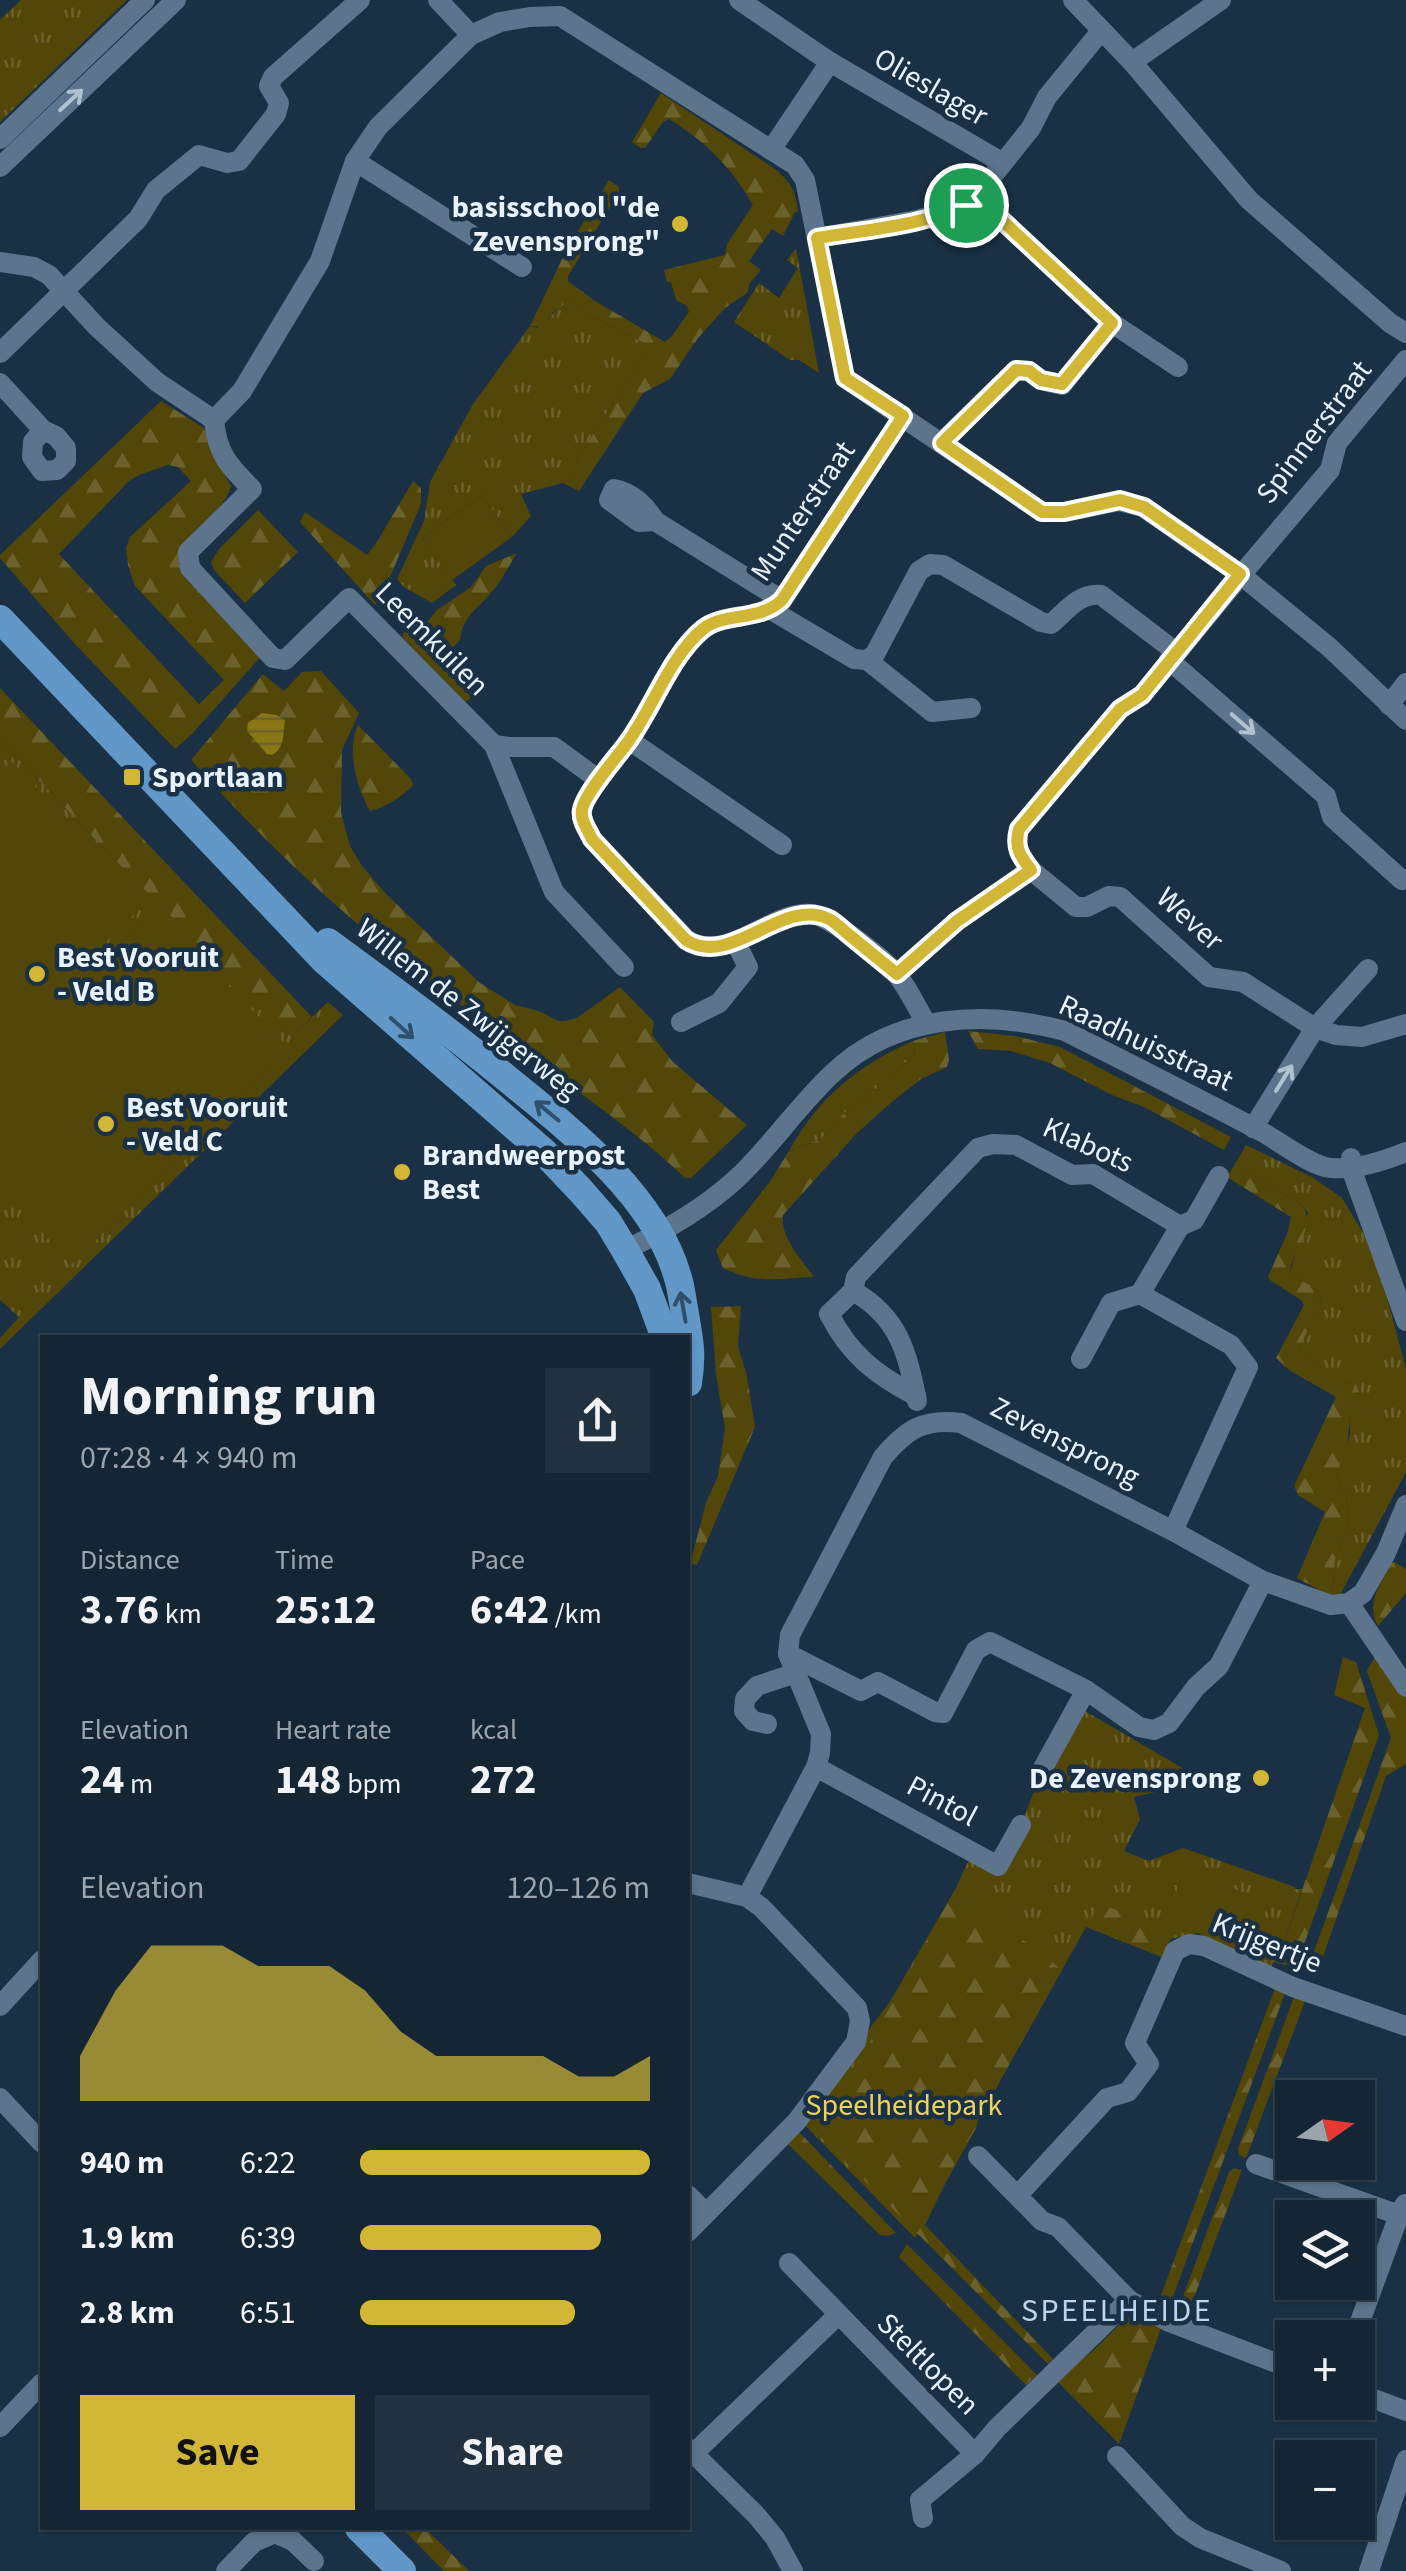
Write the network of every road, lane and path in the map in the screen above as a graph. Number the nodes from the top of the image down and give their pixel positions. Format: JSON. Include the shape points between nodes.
{"nodes":[{"id":1,"x":146,"y":0,"type":"edge"},
{"id":2,"x":176,"y":0,"type":"edge"},
{"id":3,"x":360,"y":0,"type":"edge"},
{"id":4,"x":438,"y":0,"type":"edge"},
{"id":5,"x":739,"y":0,"type":"edge"},
{"id":6,"x":1073,"y":0,"type":"edge"},
{"id":7,"x":1221,"y":0,"type":"edge"},
{"id":8,"x":565,"y":8,"type":"edge"},
{"id":9,"x":1101,"y":31,"type":"junction"},
{"id":10,"x":471,"y":34,"type":"junction"},
{"id":11,"x":830,"y":62,"type":"junction"},
{"id":12,"x":1132,"y":62,"type":"junction"},
{"id":13,"x":0,"y":139,"type":"edge"},
{"id":14,"x":771,"y":150,"type":"junction"},
{"id":15,"x":354,"y":161,"type":"junction"},
{"id":16,"x":1003,"y":163,"type":"junction"},
{"id":17,"x":0,"y":167,"type":"edge"},
{"id":18,"x":976,"y":196,"type":"junction"},
{"id":19,"x":817,"y":238,"type":"junction"},
{"id":20,"x":0,"y":262,"type":"edge"},
{"id":21,"x":522,"y":267,"type":"dead end"},
{"id":22,"x":63,"y":292,"type":"junction"},
{"id":23,"x":1112,"y":323,"type":"junction"},
{"id":24,"x":1406,"y":333,"type":"edge"},
{"id":25,"x":0,"y":352,"type":"edge"},
{"id":26,"x":1406,"y":360,"type":"edge"},
{"id":27,"x":1178,"y":367,"type":"dead end"},
{"id":28,"x":0,"y":383,"type":"edge"},
{"id":29,"x":903,"y":416,"type":"junction"},
{"id":30,"x":214,"y":420,"type":"junction"},
{"id":31,"x":43,"y":430,"type":"dead end"},
{"id":32,"x":942,"y":443,"type":"junction"},
{"id":33,"x":655,"y":521,"type":"dead end"},
{"id":34,"x":1240,"y":574,"type":"junction"},
{"id":35,"x":776,"y":605,"type":"junction"},
{"id":36,"x":0,"y":618,"type":"edge"},
{"id":37,"x":1172,"y":656,"type":"junction"},
{"id":38,"x":867,"y":660,"type":"junction"},
{"id":39,"x":1406,"y":683,"type":"edge"},
{"id":40,"x":1390,"y":704,"type":"junction"},
{"id":41,"x":971,"y":708,"type":"dead end"},
{"id":42,"x":1406,"y":720,"type":"edge"},
{"id":43,"x":629,"y":740,"type":"junction"},
{"id":44,"x":494,"y":745,"type":"junction"},
{"id":45,"x":600,"y":780,"type":"junction"},
{"id":46,"x":782,"y":845,"type":"dead end"},
{"id":47,"x":1031,"y":870,"type":"junction"},
{"id":48,"x":1406,"y":879,"type":"edge"},
{"id":49,"x":281,"y":912,"type":"junction"},
{"id":50,"x":736,"y":941,"type":"junction"},
{"id":51,"x":624,"y":967,"type":"dead end"},
{"id":52,"x":1368,"y":969,"type":"dead end"},
{"id":53,"x":897,"y":974,"type":"junction"},
{"id":54,"x":682,"y":1022,"type":"dead end"},
{"id":55,"x":926,"y":1024,"type":"junction"},
{"id":56,"x":1406,"y":1024,"type":"edge"},
{"id":57,"x":1315,"y":1028,"type":"junction"},
{"id":58,"x":1253,"y":1128,"type":"junction"},
{"id":59,"x":1406,"y":1142,"type":"edge"},
{"id":60,"x":1406,"y":1152,"type":"edge"},
{"id":61,"x":1351,"y":1163,"type":"junction"},
{"id":62,"x":1218,"y":1176,"type":"dead end"},
{"id":63,"x":1180,"y":1226,"type":"junction"},
{"id":64,"x":658,"y":1234,"type":"junction"},
{"id":65,"x":625,"y":1250,"type":"junction"},
{"id":66,"x":853,"y":1291,"type":"junction"},
{"id":67,"x":1140,"y":1294,"type":"junction"},
{"id":68,"x":1406,"y":1321,"type":"edge"},
{"id":69,"x":664,"y":1335,"type":"edge"},
{"id":70,"x":688,"y":1335,"type":"edge"},
{"id":71,"x":690,"y":1345,"type":"edge"},
{"id":72,"x":1081,"y":1360,"type":"dead end"},
{"id":73,"x":690,"y":1370,"type":"edge"},
{"id":74,"x":916,"y":1396,"type":"junction"},
{"id":75,"x":921,"y":1424,"type":"junction"},
{"id":76,"x":1406,"y":1505,"type":"edge"},
{"id":77,"x":1173,"y":1531,"type":"junction"},
{"id":78,"x":1396,"y":1554,"type":"edge"},
{"id":79,"x":1263,"y":1581,"type":"junction"},
{"id":80,"x":1349,"y":1602,"type":"junction"},
{"id":81,"x":792,"y":1664,"type":"junction"},
{"id":82,"x":1406,"y":1687,"type":"edge"},
{"id":83,"x":1086,"y":1690,"type":"junction"},
{"id":84,"x":767,"y":1724,"type":"dead end"},
{"id":85,"x":816,"y":1767,"type":"junction"},
{"id":86,"x":1044,"y":1768,"type":"dead end"},
{"id":87,"x":1021,"y":1825,"type":"dead end"},
{"id":88,"x":690,"y":1883,"type":"edge"},
{"id":89,"x":747,"y":1897,"type":"junction"},
{"id":90,"x":40,"y":1962,"type":"edge"},
{"id":91,"x":0,"y":2006,"type":"edge"},
{"id":92,"x":1406,"y":2026,"type":"edge"},
{"id":93,"x":0,"y":2098,"type":"edge"},
{"id":94,"x":40,"y":2141,"type":"edge"},
{"id":95,"x":978,"y":2156,"type":"dead end"},
{"id":96,"x":1256,"y":2164,"type":"dead end"},
{"id":97,"x":1018,"y":2194,"type":"junction"},
{"id":98,"x":690,"y":2197,"type":"edge"},
{"id":99,"x":1402,"y":2209,"type":"edge"},
{"id":100,"x":706,"y":2213,"type":"junction"},
{"id":101,"x":690,"y":2230,"type":"edge"},
{"id":102,"x":789,"y":2263,"type":"dead end"},
{"id":103,"x":1128,"y":2300,"type":"junction"},
{"id":104,"x":838,"y":2315,"type":"junction"},
{"id":105,"x":1361,"y":2320,"type":"edge"},
{"id":106,"x":1275,"y":2363,"type":"edge"},
{"id":107,"x":40,"y":2385,"type":"edge"},
{"id":108,"x":1375,"y":2399,"type":"edge"},
{"id":109,"x":1406,"y":2411,"type":"edge"},
{"id":110,"x":0,"y":2427,"type":"edge"},
{"id":111,"x":690,"y":2451,"type":"edge"},
{"id":112,"x":975,"y":2454,"type":"junction"},
{"id":113,"x":1117,"y":2456,"type":"dead end"},
{"id":114,"x":1406,"y":2460,"type":"edge"},
{"id":115,"x":923,"y":2518,"type":"dead end"},
{"id":116,"x":361,"y":2530,"type":"edge"},
{"id":117,"x":314,"y":2561,"type":"dead end"},
{"id":118,"x":1270,"y":2569,"type":"edge"},
{"id":119,"x":226,"y":2571,"type":"edge"},
{"id":120,"x":402,"y":2571,"type":"edge"},
{"id":121,"x":793,"y":2571,"type":"edge"},
{"id":122,"x":1369,"y":2571,"type":"edge"}],
"edges":[{"from":1,"to":13,"type":"street"},
{"from":17,"to":2,"type":"street","one_way":true},
{"from":3,"to":22,"type":"street","via":[[273,77],[268,86],[279,104],[276,114],[239,162],[199,156],[156,190],[138,219]]},
{"from":4,"to":10,"type":"street"},
{"from":5,"to":11,"type":"street","name":"Olieslager"},
{"from":6,"to":9,"type":"street"},
{"from":7,"to":12,"type":"street"},
{"from":8,"to":10,"type":"street"},
{"from":8,"to":14,"type":"street"},
{"from":9,"to":12,"type":"street"},
{"from":9,"to":16,"type":"street"},
{"from":10,"to":15,"type":"street","via":[[378,127]]},
{"from":11,"to":14,"type":"street","name":"Olieslager"},
{"from":11,"to":16,"type":"street","name":"Olieslager"},
{"from":12,"to":24,"type":"street","via":[[1249,200]]},
{"from":14,"to":19,"type":"street","via":[[806,180]]},
{"from":15,"to":21,"type":"street"},
{"from":15,"to":30,"type":"street","via":[[320,261],[242,391]]},
{"from":16,"to":18,"type":"street"},
{"from":18,"to":19,"type":"street","via":[[936,216]]},
{"from":18,"to":23,"type":"street"},
{"from":19,"to":29,"type":"street","via":[[845,378]]},
{"from":20,"to":22,"type":"street","via":[[34,266]]},
{"from":22,"to":25,"type":"street"},
{"from":22,"to":30,"type":"street","via":[[157,382]]},
{"from":23,"to":27,"type":"street"},
{"from":23,"to":32,"type":"street","via":[[1062,384],[1016,370]]},
{"from":26,"to":34,"type":"street","name":"Spinnerstraat","via":[[1337,443],[1330,470]]},
{"from":28,"to":31,"type":"street"},
{"from":29,"to":32,"type":"street"},
{"from":29,"to":35,"type":"street","name":"Munterstraat"},
{"from":30,"to":44,"type":"street","name":"Leemkuilen","via":[[228,464],[252,488],[188,552],[190,568],[273,658],[285,660],[349,598]]},
{"from":32,"to":34,"type":"street","via":[[1042,512],[1120,500],[1144,507]]},
{"from":33,"to":35,"type":"street"},
{"from":34,"to":37,"type":"street","name":"Spinnerstraat"},
{"from":34,"to":40,"type":"street"},
{"from":35,"to":38,"type":"street","via":[[854,659]]},
{"from":35,"to":43,"type":"street","name":"Munterstraat","via":[[708,625],[692,639]]},
{"from":36,"to":49,"type":"main road","name":"Willem de Zwijgerweg"},
{"from":37,"to":38,"type":"street","via":[[1101,595],[1080,598],[1051,624],[930,564],[919,571]]},
{"from":37,"to":47,"type":"street","name":"Spinnerstraat","via":[[1019,829],[1020,856]]},
{"from":37,"to":48,"type":"street","one_way":true,"via":[[1326,796],[1332,817]]},
{"from":38,"to":41,"type":"street","via":[[932,712]]},
{"from":39,"to":40,"type":"street"},
{"from":40,"to":42,"type":"street"},
{"from":43,"to":45,"type":"street","name":"Munterstraat"},
{"from":43,"to":46,"type":"street"},
{"from":44,"to":45,"type":"street","via":[[554,747]]},
{"from":44,"to":51,"type":"street","name":"Leemkuilen","via":[[554,892]]},
{"from":45,"to":50,"type":"street","name":"Munterstraat","via":[[582,808],[592,839],[686,940],[715,946]]},
{"from":47,"to":53,"type":"street","via":[[957,921]]},
{"from":47,"to":57,"type":"street","name":"Wever","via":[[1076,907],[1120,896],[1209,977],[1243,982]]},
{"from":64,"to":49,"type":"main road","name":"Willem de Zwijgerweg","one_way":true,"via":[[636,1199],[565,1126],[408,1000]]},
{"from":49,"to":65,"type":"main road","name":"Willem de Zwijgerweg","one_way":true,"via":[[325,961],[544,1152]]},
{"from":50,"to":53,"type":"street","name":"Munterstraat","via":[[809,913],[830,919]]},
{"from":50,"to":54,"type":"street","via":[[748,967],[718,1003]]},
{"from":52,"to":57,"type":"street"},
{"from":53,"to":55,"type":"street","name":"Munterstraat"},
{"from":55,"to":58,"type":"street","name":"Raadhuisstraat","via":[[1000,1018],[1066,1030]]},
{"from":55,"to":64,"type":"street","name":"Raadhuisstraat","via":[[858,1053],[737,1179]]},
{"from":56,"to":57,"type":"street","name":"Wever","via":[[1362,1037]]},
{"from":58,"to":57,"type":"street","one_way":true},
{"from":58,"to":61,"type":"street","name":"Raadhuisstraat","via":[[1314,1164]]},
{"from":59,"to":61,"type":"street","name":"Raadhuisstraat"},
{"from":60,"to":61,"type":"street","name":"Raadhuisstraat"},
{"from":61,"to":68,"type":"street"},
{"from":62,"to":63,"type":"street","via":[[1194,1220]]},
{"from":63,"to":66,"type":"street","name":"Klabots","via":[[1094,1174],[1072,1174],[1016,1144],[993,1144],[978,1148],[856,1277]]},
{"from":63,"to":67,"type":"street"},
{"from":64,"to":65,"type":"street","name":"Raadhuisstraat"},
{"from":70,"to":64,"type":"main road","name":"Willem de Zwijgerweg","one_way":true,"via":[[678,1276]]},
{"from":65,"to":69,"type":"main road","name":"Willem de Zwijgerweg"},
{"from":66,"to":74,"type":"street","via":[[874,1303],[894,1328]]},
{"from":66,"to":74,"type":"street","name":"Klabots","via":[[829,1314],[836,1328],[862,1362]]},
{"from":67,"to":72,"type":"street","via":[[1111,1304]]},
{"from":67,"to":77,"type":"street","via":[[1230,1345],[1248,1368]]},
{"from":73,"to":71,"type":"main road","name":"Willem de Zwijgerweg","one_way":true},
{"from":74,"to":75,"type":"street"},
{"from":75,"to":77,"type":"street","name":"Zevensprong","via":[[961,1423]]},
{"from":75,"to":81,"type":"street","via":[[883,1457],[790,1635]]},
{"from":76,"to":78,"type":"street"},
{"from":77,"to":79,"type":"street","name":"Zevensprong"},
{"from":78,"to":80,"type":"street"},
{"from":79,"to":80,"type":"street","name":"Zevensprong","via":[[1331,1605]]},
{"from":79,"to":83,"type":"street","via":[[1219,1666],[1169,1723],[1139,1727]]},
{"from":80,"to":82,"type":"street"},
{"from":81,"to":83,"type":"street","via":[[861,1692],[878,1682],[942,1712],[976,1650],[990,1642]]},
{"from":81,"to":84,"type":"street","via":[[744,1699],[753,1721]]},
{"from":81,"to":85,"type":"street","via":[[821,1734]]},
{"from":83,"to":86,"type":"street"},
{"from":85,"to":87,"type":"street","name":"Pintol","via":[[998,1866]]},
{"from":85,"to":89,"type":"street"},
{"from":88,"to":89,"type":"street"},
{"from":89,"to":100,"type":"street","via":[[857,2008],[860,2021],[856,2042],[797,2120]]},
{"from":90,"to":91,"type":"street"},
{"from":92,"to":97,"type":"street","name":"Krijgertje","via":[[1188,1944],[1175,1951],[1135,2043],[1149,2064],[1128,2092],[1107,2098]]},
{"from":93,"to":94,"type":"street"},
{"from":95,"to":97,"type":"street"},
{"from":96,"to":99,"type":"street"},
{"from":97,"to":103,"type":"street"},
{"from":98,"to":100,"type":"street"},
{"from":99,"to":105,"type":"street"},
{"from":100,"to":101,"type":"street"},
{"from":102,"to":104,"type":"street","name":"Steltlopen"},
{"from":103,"to":106,"type":"street"},
{"from":103,"to":112,"type":"street","name":"Steltlopen"},
{"from":104,"to":111,"type":"street","name":"Steltlopen"},
{"from":104,"to":112,"type":"street","name":"Steltlopen"},
{"from":107,"to":110,"type":"street"},
{"from":108,"to":109,"type":"street"},
{"from":111,"to":121,"type":"street","via":[[775,2538]]},
{"from":112,"to":115,"type":"street","name":"Steltlopen","via":[[920,2500]]},
{"from":113,"to":118,"type":"street","via":[[1182,2526]]},
{"from":114,"to":122,"type":"street"},
{"from":116,"to":120,"type":"main road"},
{"from":117,"to":119,"type":"street","via":[[276,2533],[254,2542]]}]}
